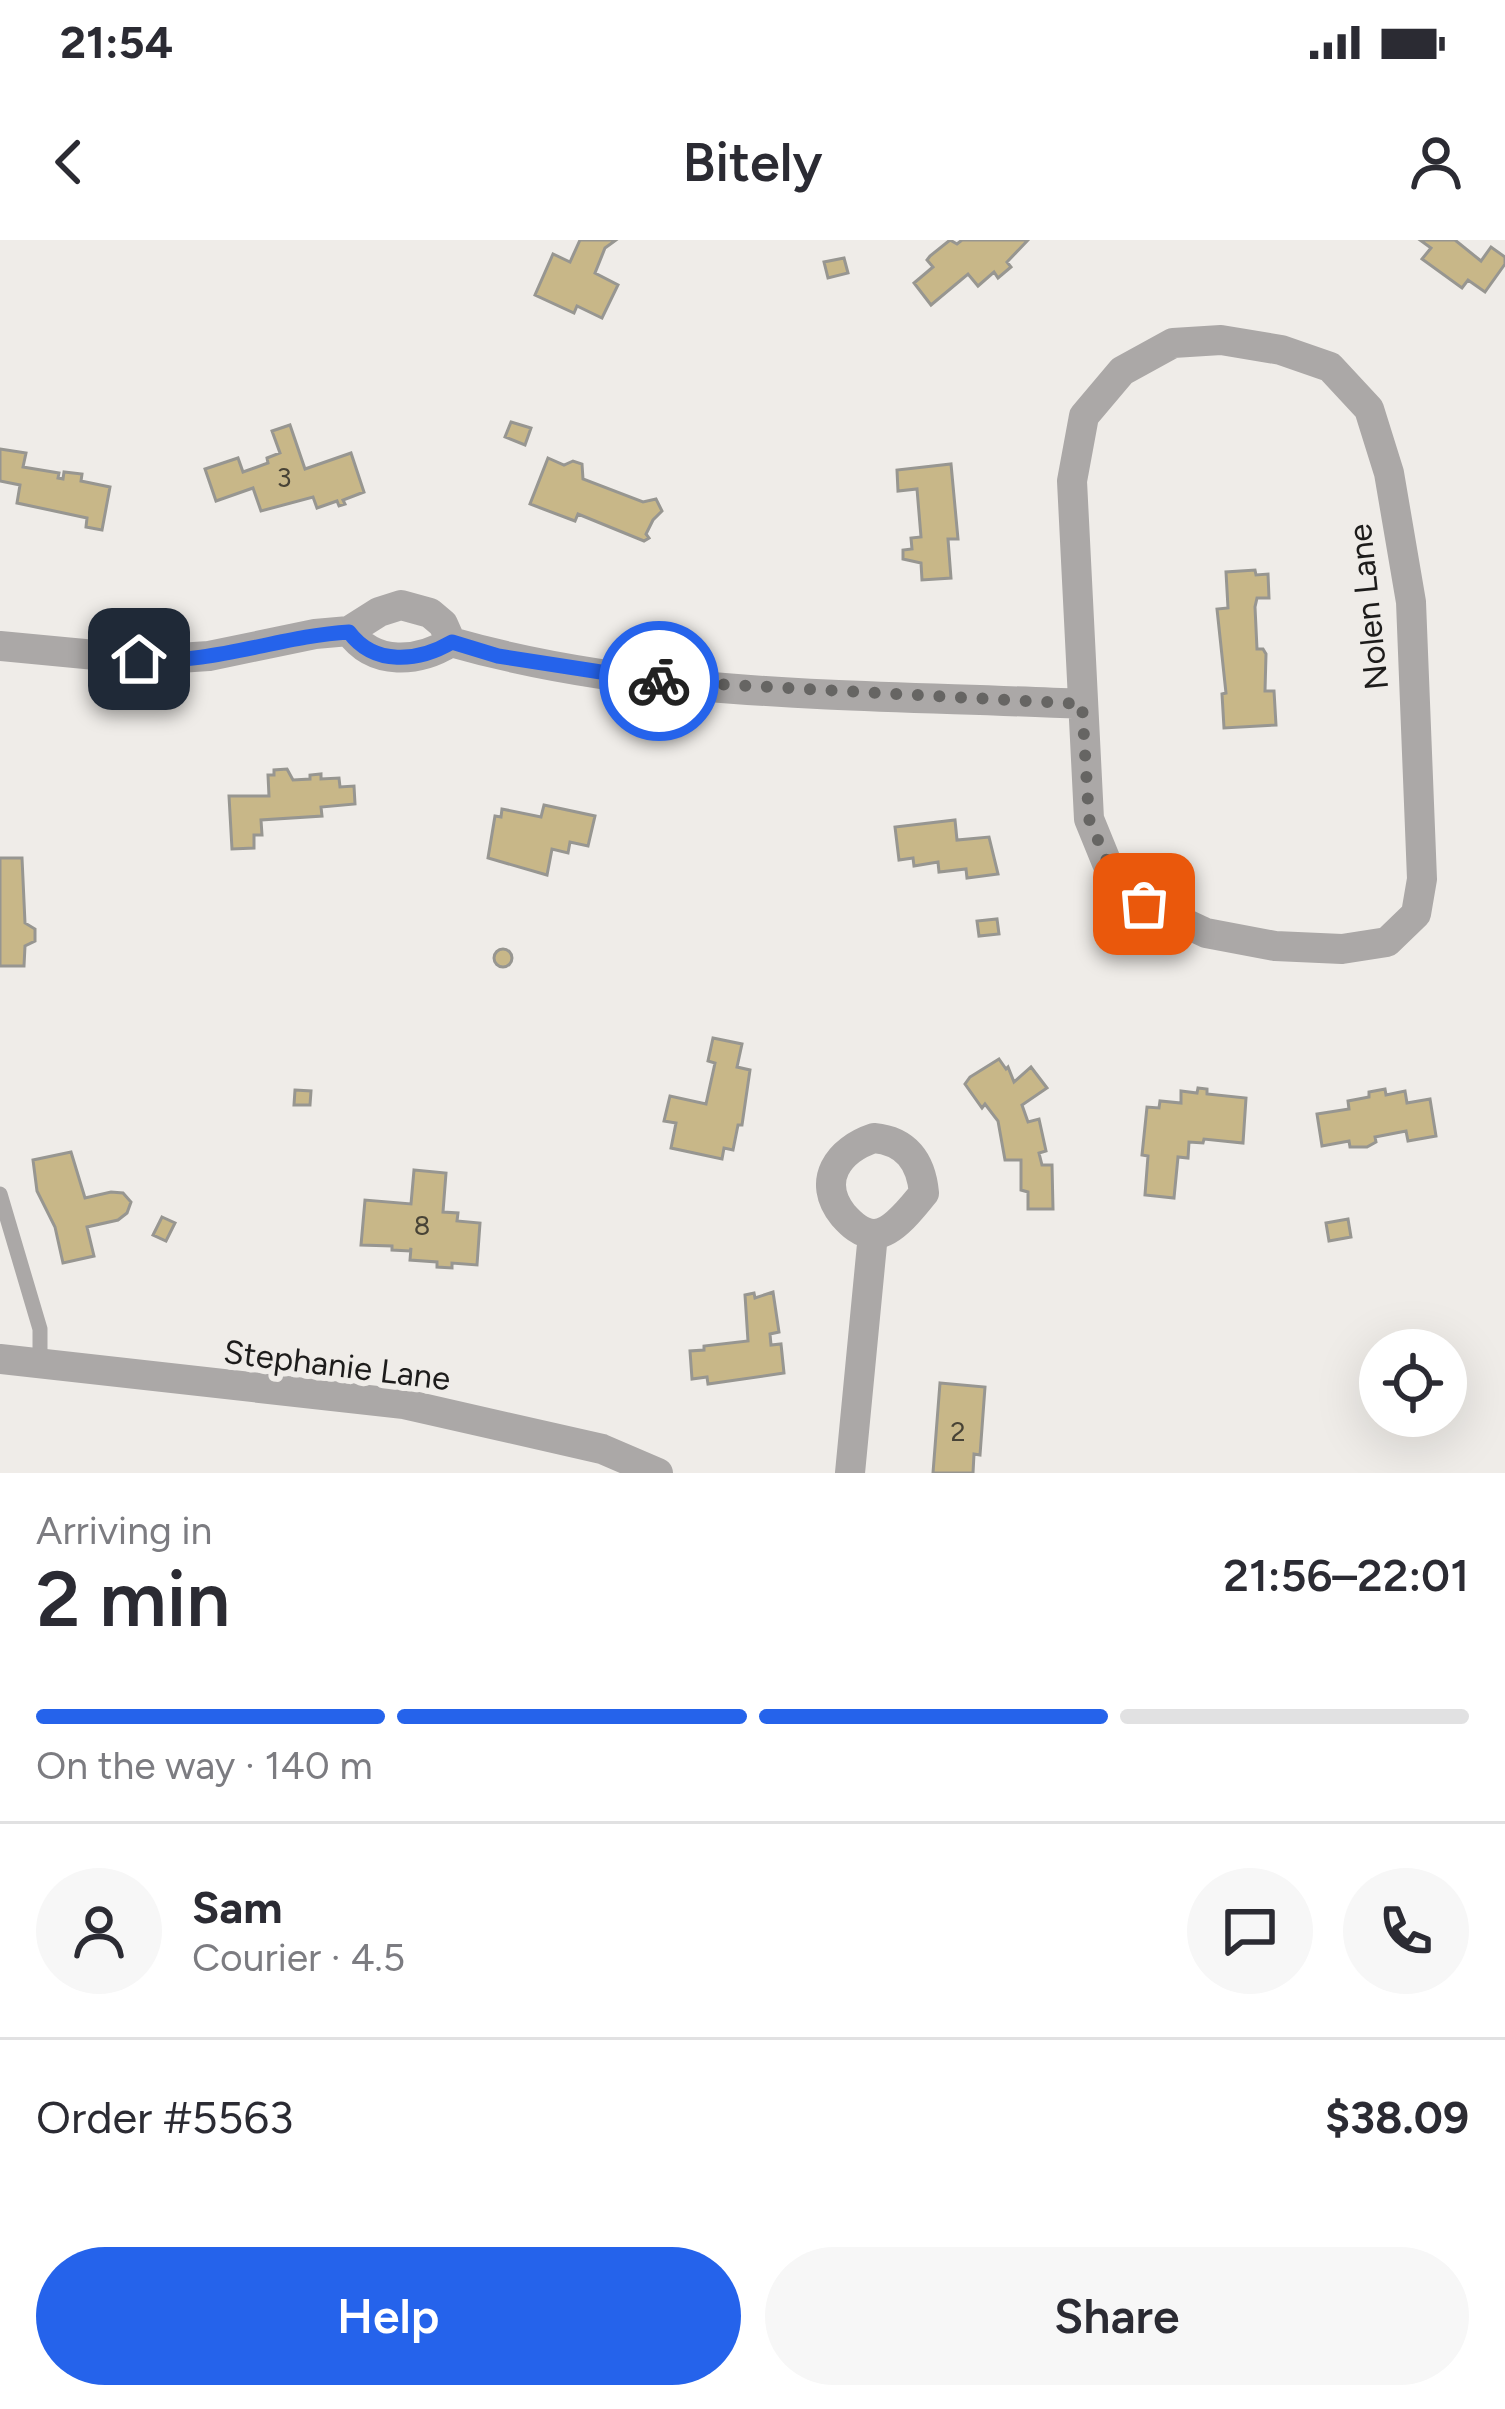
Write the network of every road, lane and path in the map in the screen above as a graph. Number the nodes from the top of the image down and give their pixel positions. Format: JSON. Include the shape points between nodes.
{"nodes":[{"id":1,"x":349,"y":632,"type":"junction"},
{"id":2,"x":452,"y":642,"type":"junction"},
{"id":3,"x":0,"y":646,"type":"edge"},
{"id":4,"x":1082,"y":704,"type":"junction"},
{"id":5,"x":0,"y":1194,"type":"edge"},
{"id":6,"x":873,"y":1234,"type":"dead end"},
{"id":7,"x":0,"y":1359,"type":"edge"},
{"id":8,"x":40,"y":1364,"type":"junction"},
{"id":9,"x":658,"y":1473,"type":"edge"},
{"id":10,"x":850,"y":1473,"type":"edge"}],
"edges":[{"from":1,"to":2,"type":"street","via":[[396,659]]},
{"from":1,"to":2,"type":"street","via":[[389,607],[416,606],[443,624]]},
{"from":1,"to":3,"type":"street","via":[[148,660]]},
{"from":2,"to":4,"type":"street","via":[[676,684]]},
{"from":4,"to":4,"type":"street","name":"Nolen Lane","via":[[1072,481],[1084,416],[1122,371],[1173,343],[1221,340],[1330,367],[1369,409],[1411,602],[1422,879],[1416,914],[1387,942],[1342,949],[1206,933],[1144,904],[1112,873],[1089,819]]},
{"from":5,"to":8,"type":"lane","via":[[40,1329]]},
{"from":6,"to":10,"type":"street"},
{"from":7,"to":8,"type":"street","name":"Stephanie Lane"},
{"from":8,"to":9,"type":"street","name":"Stephanie Lane","via":[[404,1404],[602,1449]]}]}
